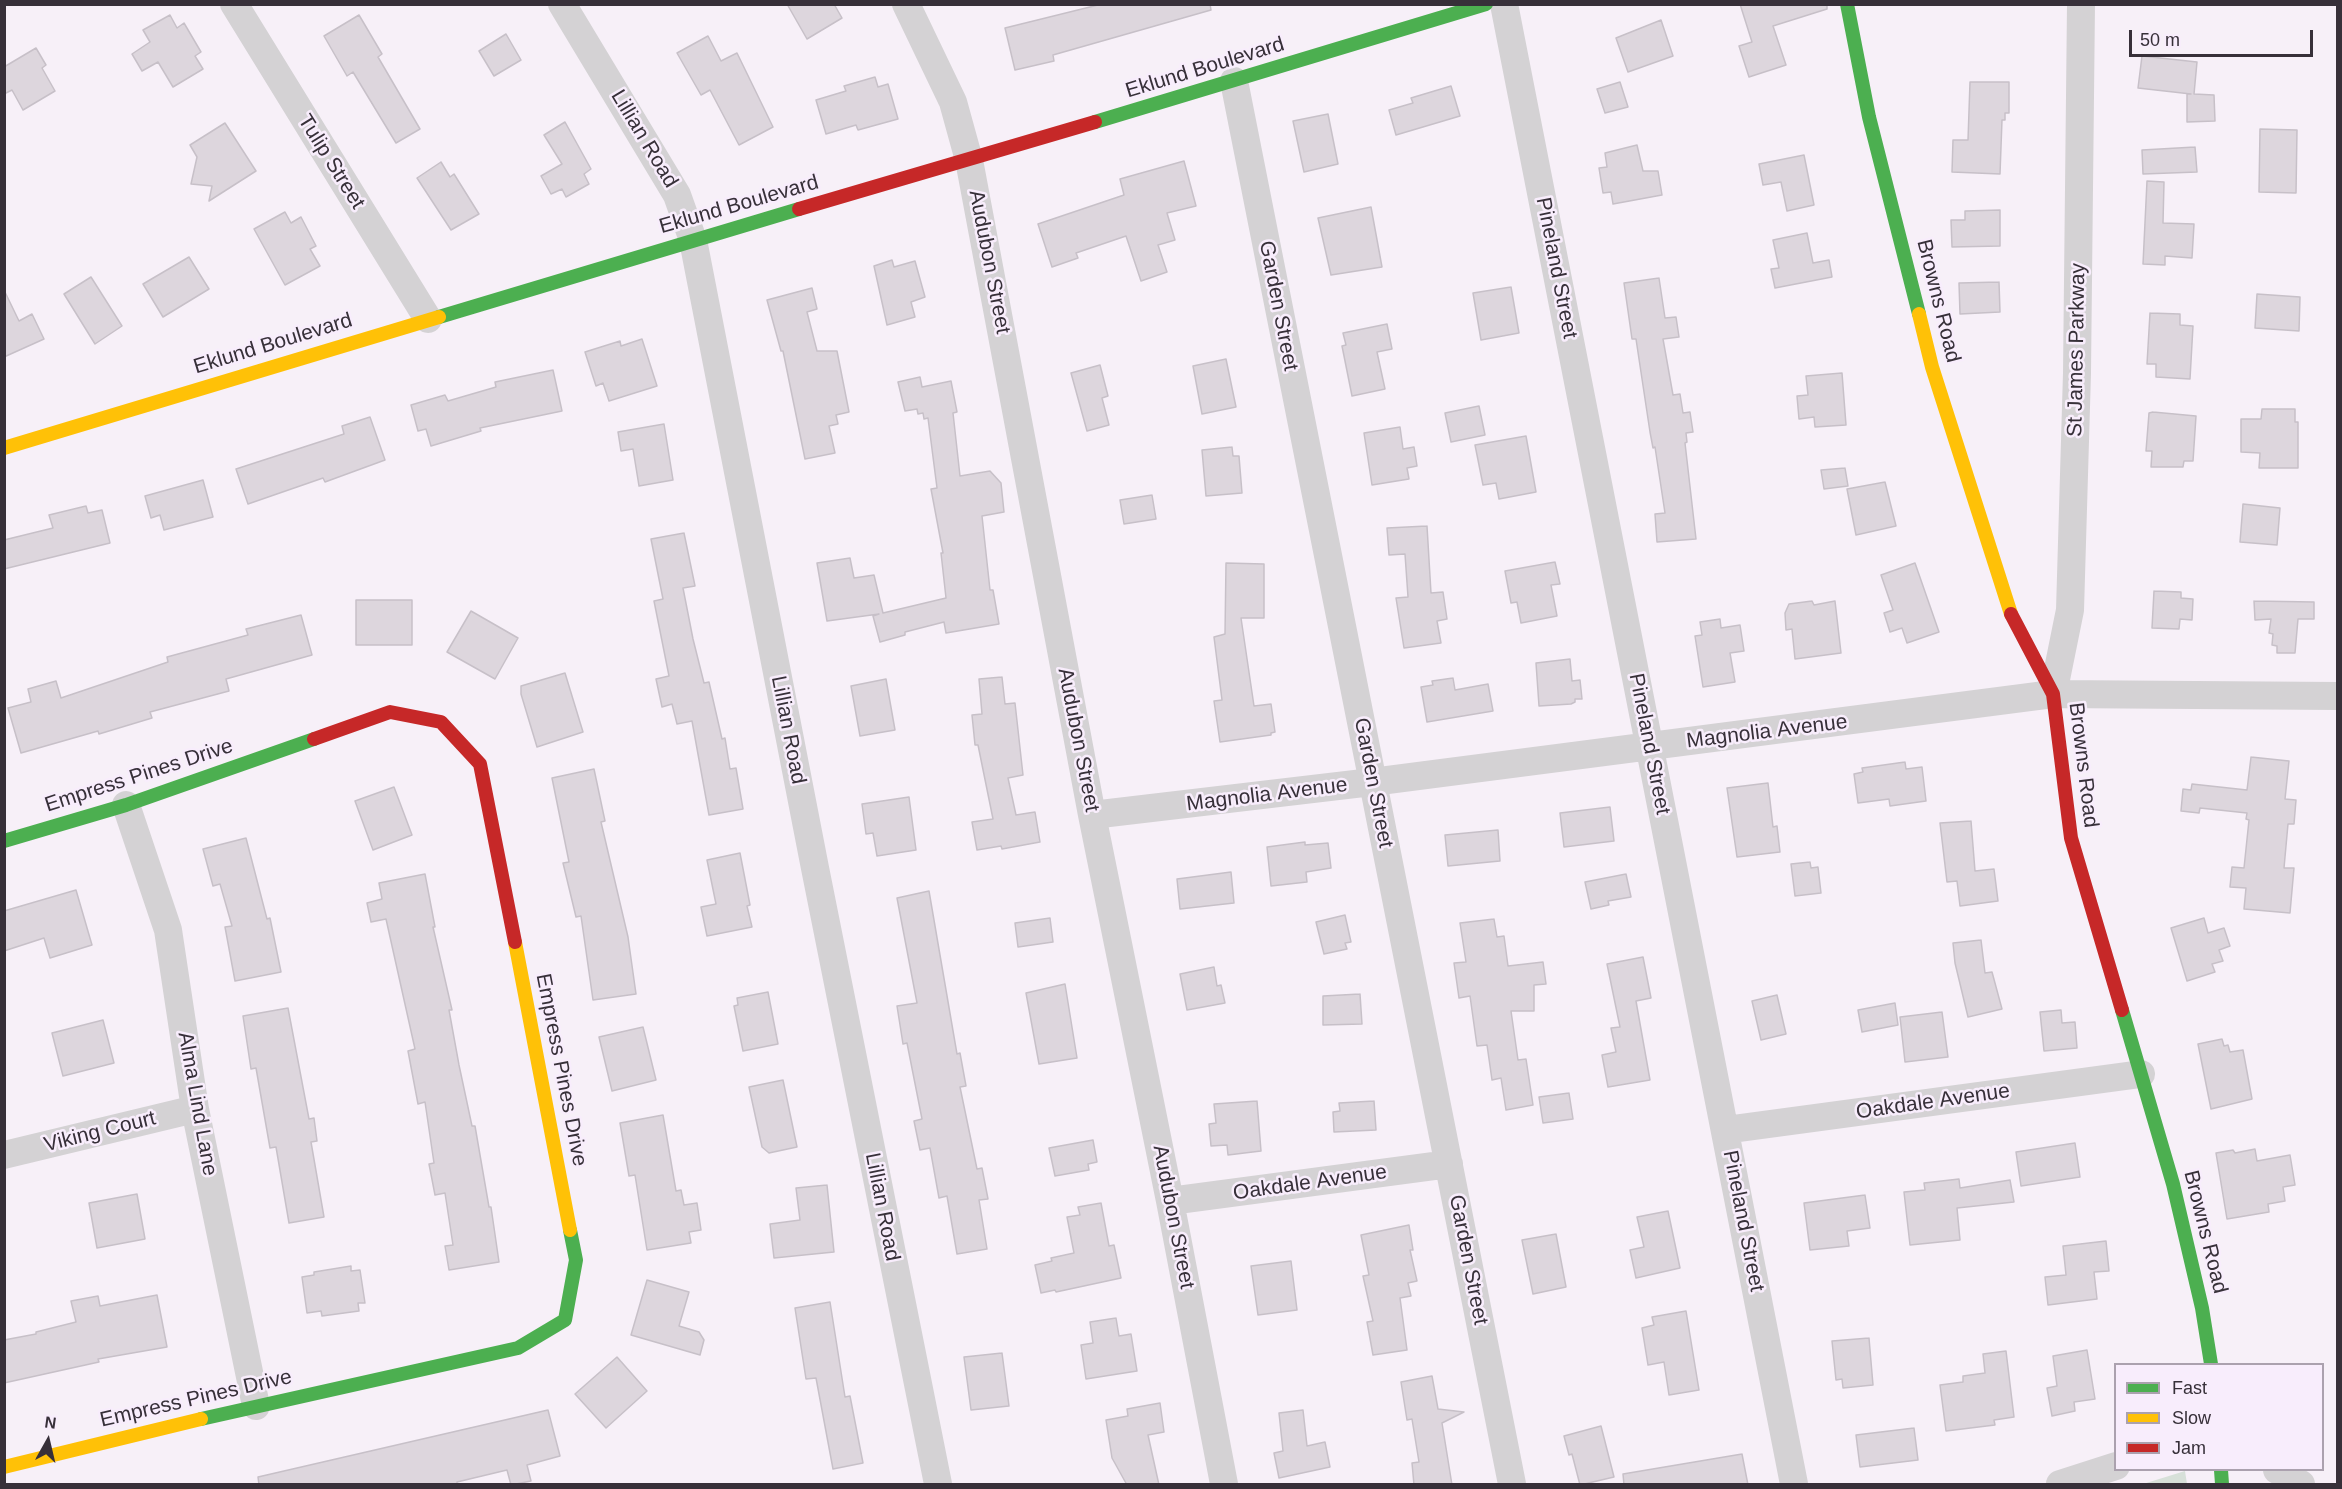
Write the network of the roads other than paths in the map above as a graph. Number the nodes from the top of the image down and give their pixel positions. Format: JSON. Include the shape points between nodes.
{"nodes":[{"id":1,"x":234,"y":4,"type":"edge"},
{"id":2,"x":562,"y":4,"type":"edge"},
{"id":3,"x":906,"y":4,"type":"edge"},
{"id":4,"x":1486,"y":4,"type":"edge"},
{"id":5,"x":1504,"y":4,"type":"edge"},
{"id":6,"x":1847,"y":4,"type":"edge"},
{"id":7,"x":2081,"y":4,"type":"edge"},
{"id":8,"x":1451,"y":10,"type":"edge"},
{"id":9,"x":1233,"y":81,"type":"junction"},
{"id":10,"x":969,"y":160,"type":"junction"},
{"id":11,"x":693,"y":240,"type":"junction"},
{"id":12,"x":428,"y":319,"type":"junction"},
{"id":13,"x":4,"y":448,"type":"edge"},
{"id":14,"x":2053,"y":694,"type":"junction"},
{"id":15,"x":2337,"y":696,"type":"edge"},
{"id":16,"x":1650,"y":747,"type":"junction"},
{"id":17,"x":1372,"y":782,"type":"junction"},
{"id":18,"x":126,"y":805,"type":"junction"},
{"id":19,"x":1092,"y":815,"type":"junction"},
{"id":20,"x":4,"y":841,"type":"edge"},
{"id":21,"x":2141,"y":1074,"type":"junction"},
{"id":22,"x":195,"y":1109,"type":"junction"},
{"id":23,"x":1725,"y":1130,"type":"junction"},
{"id":24,"x":4,"y":1155,"type":"edge"},
{"id":25,"x":1449,"y":1164,"type":"junction"},
{"id":26,"x":1170,"y":1201,"type":"junction"},
{"id":27,"x":2211,"y":1363,"type":"edge"},
{"id":28,"x":256,"y":1406,"type":"junction"},
{"id":29,"x":2114,"y":1466,"type":"edge"},
{"id":30,"x":4,"y":1467,"type":"edge"},
{"id":31,"x":2279,"y":1471,"type":"edge"},
{"id":32,"x":938,"y":1485,"type":"edge"},
{"id":33,"x":1224,"y":1485,"type":"edge"},
{"id":34,"x":1512,"y":1485,"type":"edge"},
{"id":35,"x":1794,"y":1485,"type":"edge"},
{"id":36,"x":2060,"y":1485,"type":"edge"},
{"id":37,"x":2301,"y":1485,"type":"edge"}],
"edges":[{"from":1,"to":12,"type":"street","name":"Tulip Street"},
{"from":2,"to":11,"type":"street","name":"Lillian Road","via":[[677,195]]},
{"from":3,"to":10,"type":"street","name":"Audubon Street","via":[[953,102]]},
{"from":4,"to":8,"type":"street","name":"Eklund Boulevard"},
{"from":5,"to":16,"type":"street","name":"Pineland Street"},
{"from":6,"to":14,"type":"street","name":"Browns Road","via":[[1869,117],[1932,367],[2014,622]]},
{"from":7,"to":14,"type":"street","name":"St James Parkway","via":[[2070,610]]},
{"from":8,"to":9,"type":"street","name":"Eklund Boulevard"},
{"from":9,"to":10,"type":"street","name":"Eklund Boulevard"},
{"from":9,"to":17,"type":"street","name":"Garden Street"},
{"from":10,"to":11,"type":"street","name":"Eklund Boulevard"},
{"from":10,"to":19,"type":"street","name":"Audubon Street"},
{"from":11,"to":12,"type":"street","name":"Eklund Boulevard"},
{"from":11,"to":32,"type":"street","name":"Lillian Road"},
{"from":12,"to":13,"type":"street","name":"Eklund Boulevard"},
{"from":14,"to":15,"type":"street","name":"Magnolia Avenue"},
{"from":14,"to":16,"type":"street","name":"Magnolia Avenue"},
{"from":14,"to":21,"type":"street","name":"Browns Road","via":[[2071,838]]},
{"from":16,"to":17,"type":"street","name":"Magnolia Avenue"},
{"from":16,"to":23,"type":"street","name":"Pineland Street"},
{"from":17,"to":19,"type":"street","name":"Magnolia Avenue"},
{"from":17,"to":25,"type":"street","name":"Garden Street"},
{"from":18,"to":20,"type":"street","name":"Empress Pines Drive"},
{"from":18,"to":22,"type":"street","name":"Alma Lind Lane","via":[[168,930]]},
{"from":18,"to":28,"type":"street","name":"Empress Pines Drive","via":[[390,712],[441,722],[480,764],[576,1260],[565,1320],[518,1348]]},
{"from":19,"to":26,"type":"street","name":"Audubon Street"},
{"from":21,"to":23,"type":"street","name":"Oakdale Avenue"},
{"from":21,"to":27,"type":"street","name":"Browns Road","via":[[2173,1184]]},
{"from":22,"to":24,"type":"street","name":"Viking Court"},
{"from":22,"to":28,"type":"street","name":"Alma Lind Lane"},
{"from":23,"to":35,"type":"street","name":"Pineland Street"},
{"from":25,"to":26,"type":"street","name":"Oakdale Avenue"},
{"from":25,"to":34,"type":"street","name":"Garden Street"},
{"from":26,"to":33,"type":"street","name":"Audubon Street"},
{"from":28,"to":30,"type":"street","name":"Empress Pines Drive"},
{"from":29,"to":36,"type":"street"},
{"from":31,"to":37,"type":"street"}]}
